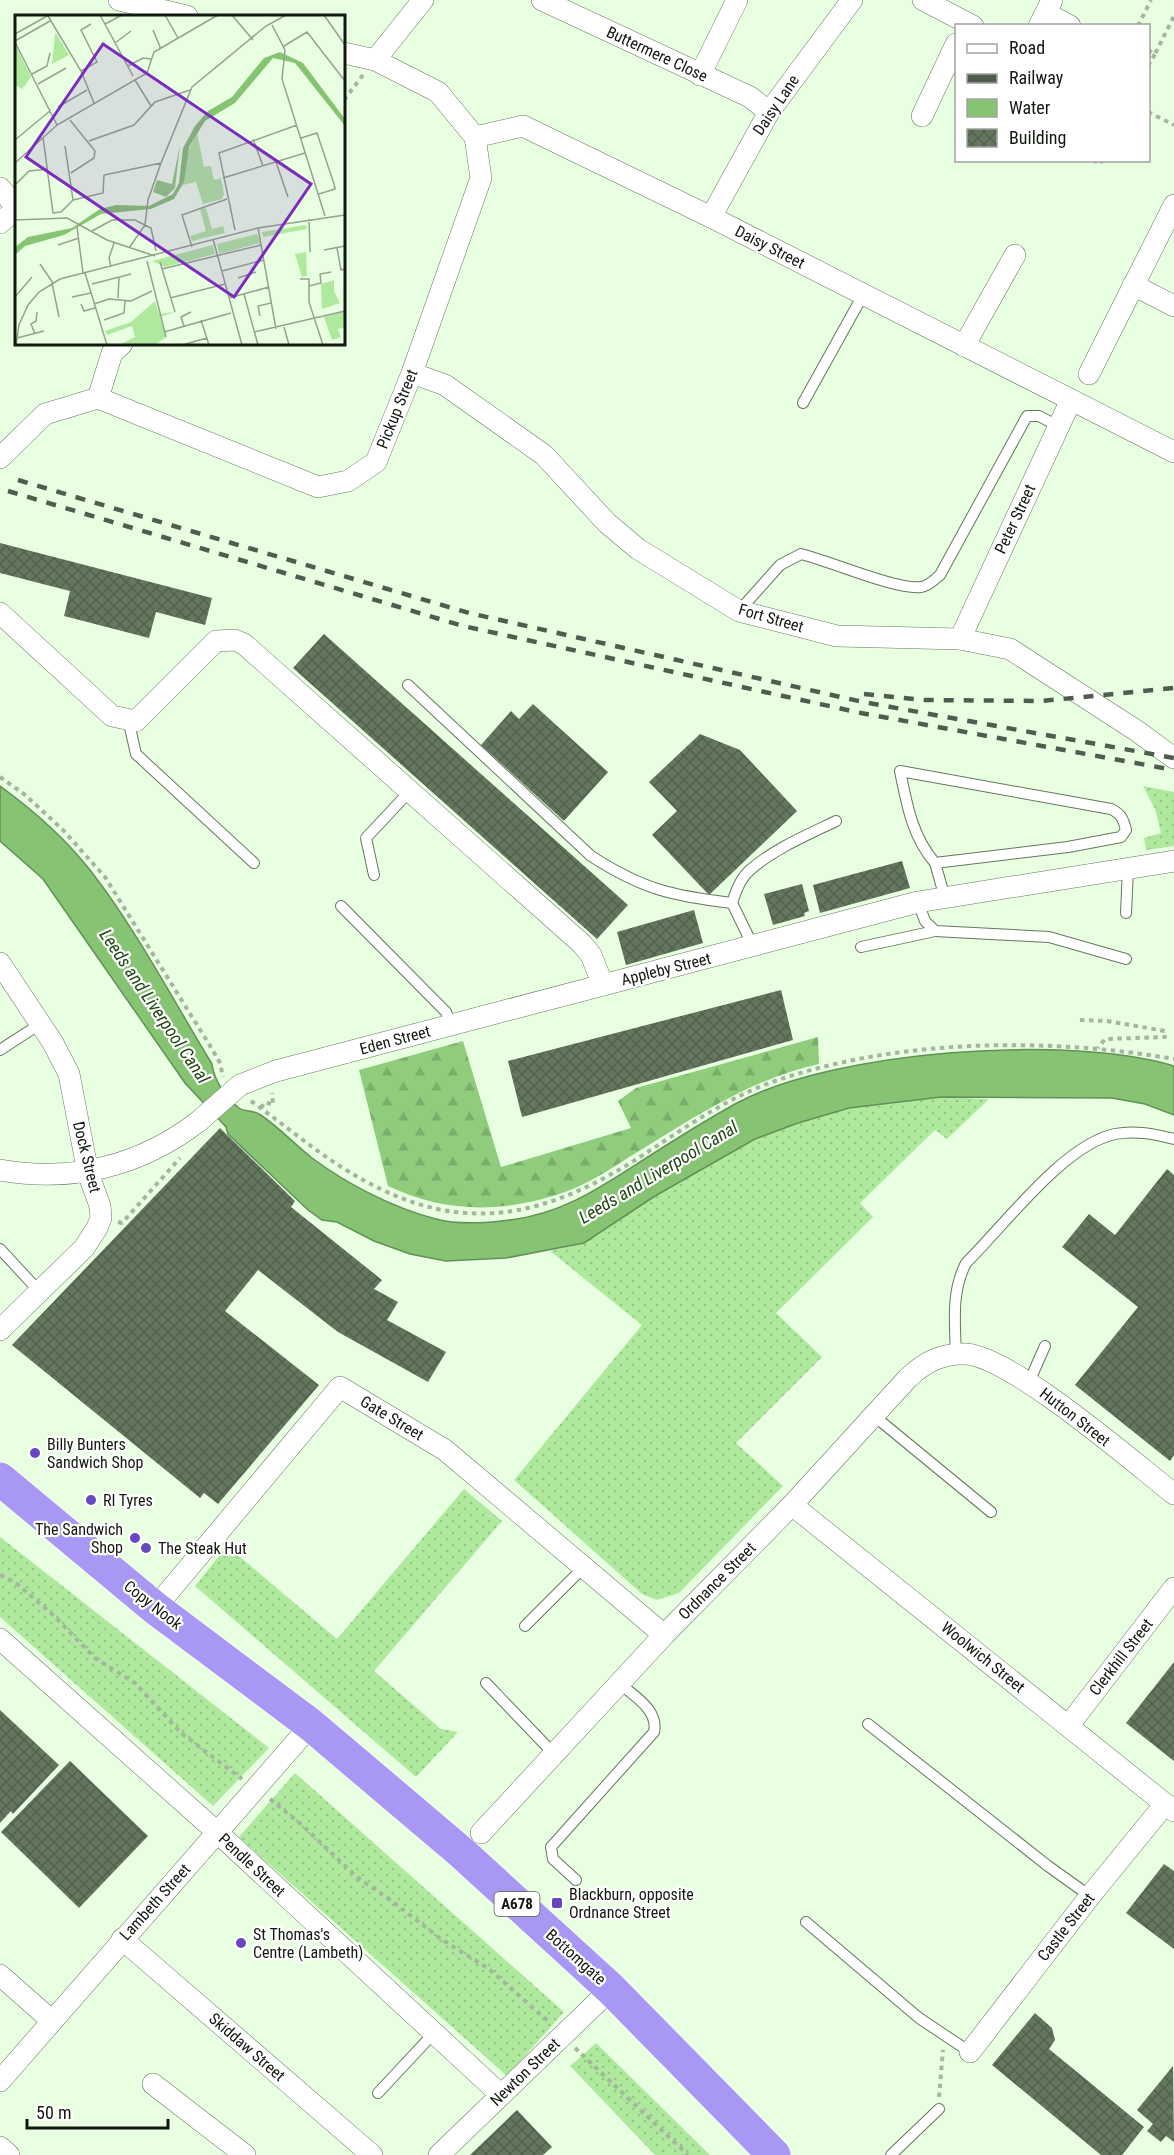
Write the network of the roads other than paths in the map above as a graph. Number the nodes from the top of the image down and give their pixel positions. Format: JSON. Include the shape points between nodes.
{"nodes":[{"id":1,"x":118,"y":0,"type":"edge"},
{"id":2,"x":423,"y":0,"type":"edge"},
{"id":3,"x":737,"y":0,"type":"edge"},
{"id":4,"x":852,"y":0,"type":"edge"},
{"id":5,"x":923,"y":0,"type":"edge"},
{"id":6,"x":551,"y":2,"type":"edge"},
{"id":7,"x":1046,"y":13,"type":"edge"},
{"id":8,"x":184,"y":15,"type":"edge"},
{"id":9,"x":969,"y":24,"type":"edge"},
{"id":10,"x":1066,"y":24,"type":"edge"},
{"id":11,"x":955,"y":48,"type":"edge"},
{"id":12,"x":345,"y":53,"type":"edge"},
{"id":13,"x":375,"y":60,"type":"junction"},
{"id":14,"x":700,"y":75,"type":"junction"},
{"id":15,"x":769,"y":112,"type":"junction"},
{"id":16,"x":922,"y":116,"type":"dead end"},
{"id":17,"x":475,"y":137,"type":"junction"},
{"id":18,"x":0,"y":188,"type":"edge"},
{"id":19,"x":1174,"y":205,"type":"edge"},
{"id":20,"x":15,"y":207,"type":"edge"},
{"id":21,"x":15,"y":209,"type":"edge"},
{"id":22,"x":711,"y":217,"type":"junction"},
{"id":23,"x":0,"y":223,"type":"edge"},
{"id":24,"x":1015,"y":255,"type":"dead end"},
{"id":25,"x":1134,"y":285,"type":"junction"},
{"id":26,"x":863,"y":295,"type":"junction"},
{"id":27,"x":1174,"y":306,"type":"edge"},
{"id":28,"x":121,"y":345,"type":"edge"},
{"id":29,"x":964,"y":346,"type":"junction"},
{"id":30,"x":412,"y":373,"type":"junction"},
{"id":31,"x":1089,"y":374,"type":"dead end"},
{"id":32,"x":98,"y":398,"type":"junction"},
{"id":33,"x":1071,"y":400,"type":"junction"},
{"id":34,"x":803,"y":403,"type":"dead end"},
{"id":35,"x":1058,"y":426,"type":"junction"},
{"id":36,"x":1174,"y":452,"type":"edge"},
{"id":37,"x":0,"y":458,"type":"edge"},
{"id":38,"x":740,"y":611,"type":"junction"},
{"id":39,"x":0,"y":613,"type":"edge"},
{"id":40,"x":960,"y":639,"type":"junction"},
{"id":41,"x":408,"y":685,"type":"dead end"},
{"id":42,"x":120,"y":718,"type":"junction"},
{"id":43,"x":1174,"y":758,"type":"edge"},
{"id":44,"x":410,"y":791,"type":"junction"},
{"id":45,"x":836,"y":821,"type":"dead end"},
{"id":46,"x":1174,"y":861,"type":"edge"},
{"id":47,"x":254,"y":863,"type":"dead end"},
{"id":48,"x":935,"y":863,"type":"junction"},
{"id":49,"x":1128,"y":868,"type":"junction"},
{"id":50,"x":374,"y":875,"type":"dead end"},
{"id":51,"x":945,"y":898,"type":"junction"},
{"id":52,"x":918,"y":902,"type":"junction"},
{"id":53,"x":732,"y":903,"type":"junction"},
{"id":54,"x":341,"y":906,"type":"dead end"},
{"id":55,"x":1126,"y":913,"type":"dead end"},
{"id":56,"x":935,"y":931,"type":"junction"},
{"id":57,"x":753,"y":946,"type":"junction"},
{"id":58,"x":861,"y":947,"type":"dead end"},
{"id":59,"x":1126,"y":958,"type":"dead end"},
{"id":60,"x":0,"y":963,"type":"edge"},
{"id":61,"x":603,"y":985,"type":"junction"},
{"id":62,"x":40,"y":1024,"type":"junction"},
{"id":63,"x":451,"y":1025,"type":"junction"},
{"id":64,"x":0,"y":1050,"type":"edge"},
{"id":65,"x":1174,"y":1139,"type":"edge"},
{"id":66,"x":0,"y":1170,"type":"edge"},
{"id":67,"x":88,"y":1173,"type":"junction"},
{"id":68,"x":0,"y":1249,"type":"edge"},
{"id":69,"x":39,"y":1291,"type":"junction"},
{"id":70,"x":0,"y":1330,"type":"edge"},
{"id":71,"x":1045,"y":1346,"type":"dead end"},
{"id":72,"x":962,"y":1355,"type":"junction"},
{"id":73,"x":1029,"y":1382,"type":"junction"},
{"id":74,"x":873,"y":1415,"type":"junction"},
{"id":75,"x":0,"y":1479,"type":"edge"},
{"id":76,"x":1174,"y":1494,"type":"edge"},
{"id":77,"x":792,"y":1505,"type":"junction"},
{"id":78,"x":991,"y":1512,"type":"dead end"},
{"id":79,"x":584,"y":1567,"type":"junction"},
{"id":80,"x":1174,"y":1588,"type":"edge"},
{"id":81,"x":155,"y":1608,"type":"junction"},
{"id":82,"x":525,"y":1626,"type":"dead end"},
{"id":83,"x":664,"y":1635,"type":"junction"},
{"id":84,"x":0,"y":1639,"type":"edge"},
{"id":85,"x":486,"y":1683,"type":"dead end"},
{"id":86,"x":619,"y":1683,"type":"junction"},
{"id":87,"x":868,"y":1724,"type":"dead end"},
{"id":88,"x":311,"y":1725,"type":"junction"},
{"id":89,"x":1069,"y":1725,"type":"junction"},
{"id":90,"x":554,"y":1754,"type":"junction"},
{"id":91,"x":1170,"y":1808,"type":"edge"},
{"id":92,"x":218,"y":1833,"type":"junction"},
{"id":93,"x":481,"y":1833,"type":"dead end"},
{"id":94,"x":576,"y":1880,"type":"dead end"},
{"id":95,"x":1090,"y":1896,"type":"junction"},
{"id":96,"x":806,"y":1922,"type":"dead end"},
{"id":97,"x":122,"y":1939,"type":"junction"},
{"id":98,"x":0,"y":1975,"type":"edge"},
{"id":99,"x":611,"y":1989,"type":"junction"},
{"id":100,"x":52,"y":2020,"type":"junction"},
{"id":101,"x":434,"y":2033,"type":"junction"},
{"id":102,"x":970,"y":2052,"type":"joint"},
{"id":103,"x":0,"y":2081,"type":"edge"},
{"id":104,"x":153,"y":2084,"type":"dead end"},
{"id":105,"x":378,"y":2093,"type":"dead end"},
{"id":106,"x":501,"y":2095,"type":"junction"},
{"id":107,"x":939,"y":2109,"type":"road end"},
{"id":108,"x":0,"y":2147,"type":"edge"},
{"id":109,"x":9,"y":2155,"type":"edge"},
{"id":110,"x":245,"y":2155,"type":"edge"},
{"id":111,"x":372,"y":2155,"type":"edge"},
{"id":112,"x":439,"y":2155,"type":"edge"},
{"id":113,"x":774,"y":2155,"type":"edge"},
{"id":114,"x":891,"y":2155,"type":"edge"}],
"edges":[{"from":1,"to":8,"type":"street"},
{"from":2,"to":13,"type":"street"},
{"from":3,"to":14,"type":"street"},
{"from":4,"to":15,"type":"street","name":"Daisy Lane"},
{"from":5,"to":9,"type":"street"},
{"from":6,"to":14,"type":"street","name":"Buttermere Close"},
{"from":7,"to":10,"type":"street"},
{"from":11,"to":16,"type":"street"},
{"from":12,"to":13,"type":"street"},
{"from":13,"to":17,"type":"street","via":[[438,92]]},
{"from":14,"to":15,"type":"street","name":"Buttermere Close","via":[[750,97]]},
{"from":15,"to":22,"type":"street","name":"Daisy Lane"},
{"from":17,"to":22,"type":"street","name":"Daisy Street","via":[[523,126]]},
{"from":17,"to":30,"type":"street","name":"Pickup Street","via":[[482,178]]},
{"from":18,"to":20,"type":"street"},
{"from":19,"to":25,"type":"street"},
{"from":21,"to":23,"type":"street"},
{"from":22,"to":26,"type":"street","name":"Daisy Street"},
{"from":24,"to":29,"type":"street"},
{"from":25,"to":27,"type":"street"},
{"from":25,"to":31,"type":"street"},
{"from":26,"to":29,"type":"street","name":"Daisy Street"},
{"from":26,"to":34,"type":"lane"},
{"from":28,"to":32,"type":"street","via":[[112,353]]},
{"from":29,"to":33,"type":"street","name":"Daisy Street"},
{"from":30,"to":32,"type":"street","name":"Pickup Street","via":[[376,462],[348,481],[318,487]]},
{"from":30,"to":38,"type":"street","name":"Fort Street","via":[[445,385],[544,455],[607,523],[638,549]]},
{"from":32,"to":37,"type":"street","via":[[45,414]]},
{"from":33,"to":35,"type":"street","name":"Peter Street"},
{"from":33,"to":36,"type":"street","name":"Daisy Street"},
{"from":35,"to":38,"type":"lane","via":[[1039,416],[1027,416],[940,574],[930,584],[922,587],[886,581],[801,554],[780,565]]},
{"from":35,"to":40,"type":"street","name":"Peter Street"},
{"from":38,"to":40,"type":"street","name":"Fort Street","via":[[837,636]]},
{"from":39,"to":42,"type":"street"},
{"from":40,"to":43,"type":"street","name":"Fort Street","via":[[1010,649]]},
{"from":41,"to":53,"type":"lane","via":[[591,856],[648,888]]},
{"from":42,"to":44,"type":"street","name":"Appleby Street","via":[[136,721],[216,641],[235,640]]},
{"from":42,"to":47,"type":"lane","via":[[136,754]]},
{"from":44,"to":50,"type":"lane","via":[[366,838]]},
{"from":44,"to":61,"type":"street","name":"Appleby Street","via":[[582,944]]},
{"from":45,"to":53,"type":"lane","via":[[749,871],[738,885]]},
{"from":46,"to":49,"type":"street","name":"Appleby Street"},
{"from":48,"to":48,"type":"lane","via":[[1100,841],[1121,837],[1126,830],[1121,814],[1111,809],[900,771],[910,819],[921,847]]},
{"from":48,"to":51,"type":"lane"},
{"from":49,"to":51,"type":"street","name":"Appleby Street"},
{"from":49,"to":55,"type":"lane"},
{"from":51,"to":52,"type":"street","name":"Appleby Street"},
{"from":52,"to":56,"type":"lane"},
{"from":52,"to":57,"type":"street","name":"Appleby Street"},
{"from":53,"to":57,"type":"lane"},
{"from":54,"to":63,"type":"lane","via":[[446,1012]]},
{"from":56,"to":58,"type":"lane"},
{"from":56,"to":59,"type":"lane","via":[[1049,937]]},
{"from":57,"to":61,"type":"street","name":"Appleby Street"},
{"from":60,"to":62,"type":"street","name":"Dock Street"},
{"from":61,"to":63,"type":"street","name":"Eden Street"},
{"from":62,"to":64,"type":"lane"},
{"from":62,"to":67,"type":"street","name":"Dock Street","via":[[69,1074]]},
{"from":63,"to":67,"type":"street","name":"Eden Street","bridge":true,"via":[[276,1071],[235,1087],[179,1136],[150,1152]]},
{"from":65,"to":72,"type":"lane","via":[[1132,1131],[1113,1134],[1087,1145],[1061,1164],[966,1263],[959,1276],[954,1308]]},
{"from":66,"to":67,"type":"street","via":[[58,1176]]},
{"from":67,"to":69,"type":"street","name":"Dock Street","via":[[101,1218],[88,1244]]},
{"from":68,"to":69,"type":"lane"},
{"from":69,"to":70,"type":"street"},
{"from":71,"to":73,"type":"lane"},
{"from":72,"to":73,"type":"street","name":"Hutton Street","via":[[999,1366]]},
{"from":72,"to":74,"type":"street","name":"Ordnance Street","via":[[938,1358],[919,1368]]},
{"from":73,"to":76,"type":"street","name":"Hutton Street"},
{"from":74,"to":77,"type":"street","name":"Ordnance Street"},
{"from":74,"to":78,"type":"lane"},
{"from":75,"to":81,"type":"highway","name":"Copy Nook","number":"A678"},
{"from":77,"to":83,"type":"street","name":"Ordnance Street"},
{"from":77,"to":89,"type":"street","name":"Woolwich Street"},
{"from":79,"to":81,"type":"street","name":"Gate Street","via":[[444,1450],[340,1387]]},
{"from":79,"to":82,"type":"lane"},
{"from":79,"to":83,"type":"street","name":"Gate Street"},
{"from":80,"to":89,"type":"street","name":"Clerkhill Street"},
{"from":81,"to":88,"type":"highway","name":"Copy Nook","number":"A678"},
{"from":83,"to":86,"type":"street","name":"Ordnance Street"},
{"from":84,"to":92,"type":"street","name":"Pendle Street"},
{"from":85,"to":90,"type":"lane"},
{"from":86,"to":90,"type":"street","name":"Ordnance Street"},
{"from":86,"to":94,"type":"lane","via":[[653,1714],[656,1723],[654,1732],[552,1847],[553,1859]]},
{"from":87,"to":95,"type":"lane"},
{"from":88,"to":92,"type":"street","name":"Lambeth Street"},
{"from":88,"to":99,"type":"highway","name":"Bottomgate","number":"A678","via":[[462,1853]]},
{"from":89,"to":91,"type":"street","name":"Woolwich Street"},
{"from":90,"to":93,"type":"street","name":"Ordnance Street"},
{"from":91,"to":95,"type":"street","name":"Castle Street"},
{"from":92,"to":97,"type":"street","name":"Lambeth Street"},
{"from":92,"to":101,"type":"street","name":"Pendle Street"},
{"from":95,"to":102,"type":"street","name":"Castle Street"},
{"from":96,"to":102,"type":"lane","via":[[919,2018]]},
{"from":97,"to":100,"type":"street","name":"Lambeth Street"},
{"from":97,"to":111,"type":"street","name":"Skiddaw Street"},
{"from":98,"to":100,"type":"street"},
{"from":99,"to":106,"type":"street","name":"Newton Street"},
{"from":99,"to":113,"type":"highway","name":"Bottomgate","number":"A678"},
{"from":100,"to":103,"type":"street","name":"Lambeth Street"},
{"from":101,"to":105,"type":"lane"},
{"from":101,"to":106,"type":"street","name":"Pendle Street"},
{"from":104,"to":110,"type":"street"},
{"from":106,"to":112,"type":"street","name":"Newton Street"},
{"from":107,"to":114,"type":"lane"},
{"from":108,"to":109,"type":"street"}]}
